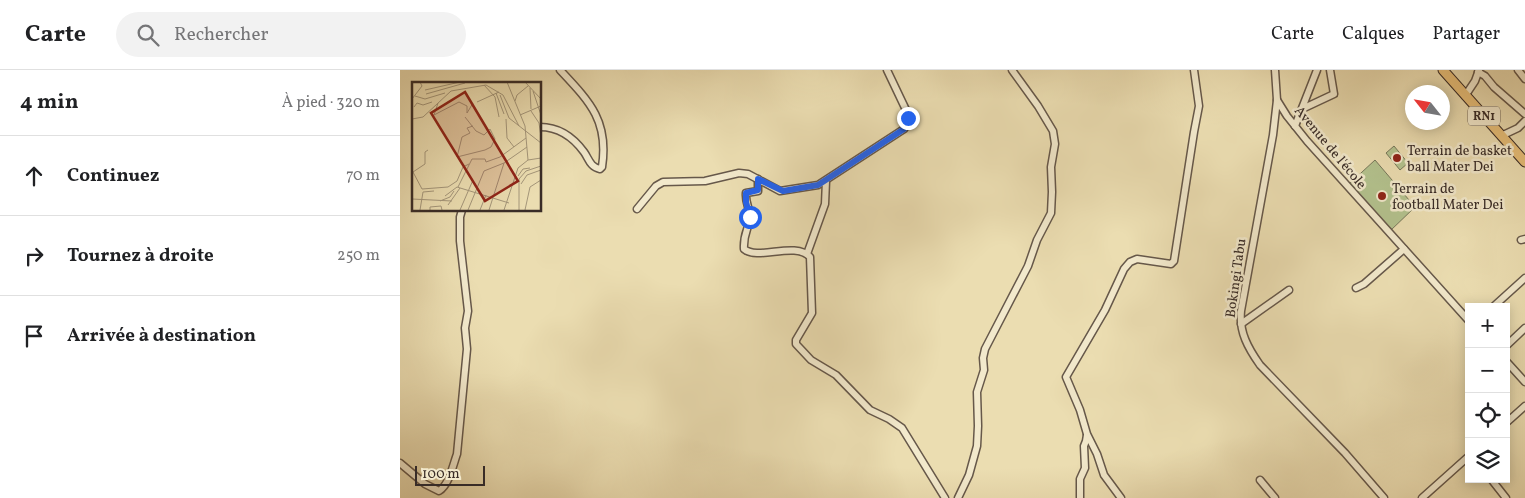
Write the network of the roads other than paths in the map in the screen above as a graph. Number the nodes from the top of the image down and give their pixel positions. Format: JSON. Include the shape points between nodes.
{"nodes":[{"id":1,"x":560,"y":70,"type":"edge"},
{"id":2,"x":887,"y":70,"type":"edge"},
{"id":3,"x":1012,"y":70,"type":"edge"},
{"id":4,"x":1194,"y":70,"type":"edge"},
{"id":5,"x":1275,"y":70,"type":"edge"},
{"id":6,"x":1317,"y":70,"type":"edge"},
{"id":7,"x":1330,"y":70,"type":"edge"},
{"id":8,"x":1443,"y":70,"type":"edge"},
{"id":9,"x":1518,"y":70,"type":"edge"},
{"id":10,"x":1478,"y":71,"type":"edge"},
{"id":11,"x":1525,"y":79,"type":"edge"},
{"id":12,"x":1466,"y":96,"type":"junction"},
{"id":13,"x":1277,"y":100,"type":"junction"},
{"id":14,"x":1302,"y":109,"type":"junction"},
{"id":15,"x":1525,"y":114,"type":"edge"},
{"id":16,"x":1524,"y":125,"type":"edge"},
{"id":17,"x":1295,"y":126,"type":"junction"},
{"id":18,"x":541,"y":127,"type":"edge"},
{"id":19,"x":1501,"y":136,"type":"junction"},
{"id":20,"x":1525,"y":162,"type":"edge"},
{"id":21,"x":758,"y":179,"type":"junction"},
{"id":22,"x":826,"y":181,"type":"junction"},
{"id":23,"x":637,"y":208,"type":"dead end"},
{"id":24,"x":462,"y":211,"type":"edge"},
{"id":25,"x":1404,"y":250,"type":"junction"},
{"id":26,"x":807,"y":254,"type":"junction"},
{"id":27,"x":1525,"y":278,"type":"edge"},
{"id":28,"x":1356,"y":288,"type":"dead end"},
{"id":29,"x":1289,"y":290,"type":"dead end"},
{"id":30,"x":1497,"y":303,"type":"edge"},
{"id":31,"x":1465,"y":317,"type":"edge"},
{"id":32,"x":1241,"y":324,"type":"junction"},
{"id":33,"x":1525,"y":328,"type":"edge"},
{"id":34,"x":1510,"y":342,"type":"edge"},
{"id":35,"x":1510,"y":365,"type":"edge"},
{"id":36,"x":1525,"y":382,"type":"edge"},
{"id":37,"x":1525,"y":406,"type":"edge"},
{"id":38,"x":1510,"y":419,"type":"edge"},
{"id":39,"x":1087,"y":434,"type":"junction"},
{"id":40,"x":1465,"y":460,"type":"edge"},
{"id":41,"x":400,"y":463,"type":"edge"},
{"id":42,"x":1260,"y":480,"type":"dead end"},
{"id":43,"x":1494,"y":483,"type":"edge"},
{"id":44,"x":945,"y":498,"type":"edge"},
{"id":45,"x":958,"y":498,"type":"edge"},
{"id":46,"x":1080,"y":498,"type":"edge"},
{"id":47,"x":1121,"y":498,"type":"edge"},
{"id":48,"x":1275,"y":498,"type":"edge"},
{"id":49,"x":1384,"y":498,"type":"edge"},
{"id":50,"x":1422,"y":498,"type":"edge"},
{"id":51,"x":1506,"y":498,"type":"edge"}],
"edges":[{"from":1,"to":18,"type":"street","via":[[580,91],[601,125],[604,138],[602,167],[593,167],[568,135]]},
{"from":2,"to":22,"type":"street","via":[[907,112],[908,123],[904,129]]},
{"from":3,"to":45,"type":"street","via":[[1053,131],[1051,213],[1028,267],[985,350],[984,370],[977,392],[977,445]]},
{"from":4,"to":39,"type":"street","via":[[1199,106],[1174,261],[1171,264],[1137,259],[1126,266],[1066,378]]},
{"from":5,"to":13,"type":"street","name":"Bokingi Tabu"},
{"from":6,"to":14,"type":"street"},
{"from":7,"to":14,"type":"street","via":[[1334,94]]},
{"from":8,"to":12,"type":"highway","number":"RN1"},
{"from":9,"to":11,"type":"street"},
{"from":10,"to":12,"type":"street"},
{"from":10,"to":15,"type":"street"},
{"from":12,"to":19,"type":"highway","number":"RN1"},
{"from":13,"to":17,"type":"street","name":"Avenue de l'école"},
{"from":13,"to":32,"type":"street","name":"Bokingi Tabu"},
{"from":14,"to":17,"type":"street"},
{"from":16,"to":19,"type":"street"},
{"from":17,"to":25,"type":"street","name":"Avenue de l'école"},
{"from":19,"to":20,"type":"highway","number":"RN1"},
{"from":21,"to":22,"type":"street","via":[[783,191]]},
{"from":21,"to":23,"type":"street","via":[[739,174],[705,182],[663,182]]},
{"from":21,"to":26,"type":"street","via":[[758,190],[746,193],[750,216],[744,249],[780,252],[787,249]]},
{"from":22,"to":26,"type":"street","via":[[825,204]]},
{"from":24,"to":41,"type":"street","via":[[460,241],[468,311],[457,454],[445,485],[439,491]]},
{"from":25,"to":28,"type":"street"},
{"from":25,"to":31,"type":"street","name":"Avenue de l'école"},
{"from":26,"to":44,"type":"street","via":[[810,257],[812,313],[796,344],[812,360],[836,375],[870,410],[902,428]]},
{"from":27,"to":30,"type":"street"},
{"from":29,"to":32,"type":"street"},
{"from":32,"to":49,"type":"street","name":"Bokingi Tabu","via":[[1249,350],[1260,365]]},
{"from":33,"to":34,"type":"street"},
{"from":35,"to":36,"type":"street"},
{"from":37,"to":38,"type":"street"},
{"from":39,"to":46,"type":"street"},
{"from":39,"to":47,"type":"street","via":[[1104,475]]},
{"from":40,"to":50,"type":"street"},
{"from":42,"to":48,"type":"street"},
{"from":43,"to":51,"type":"street"}]}
